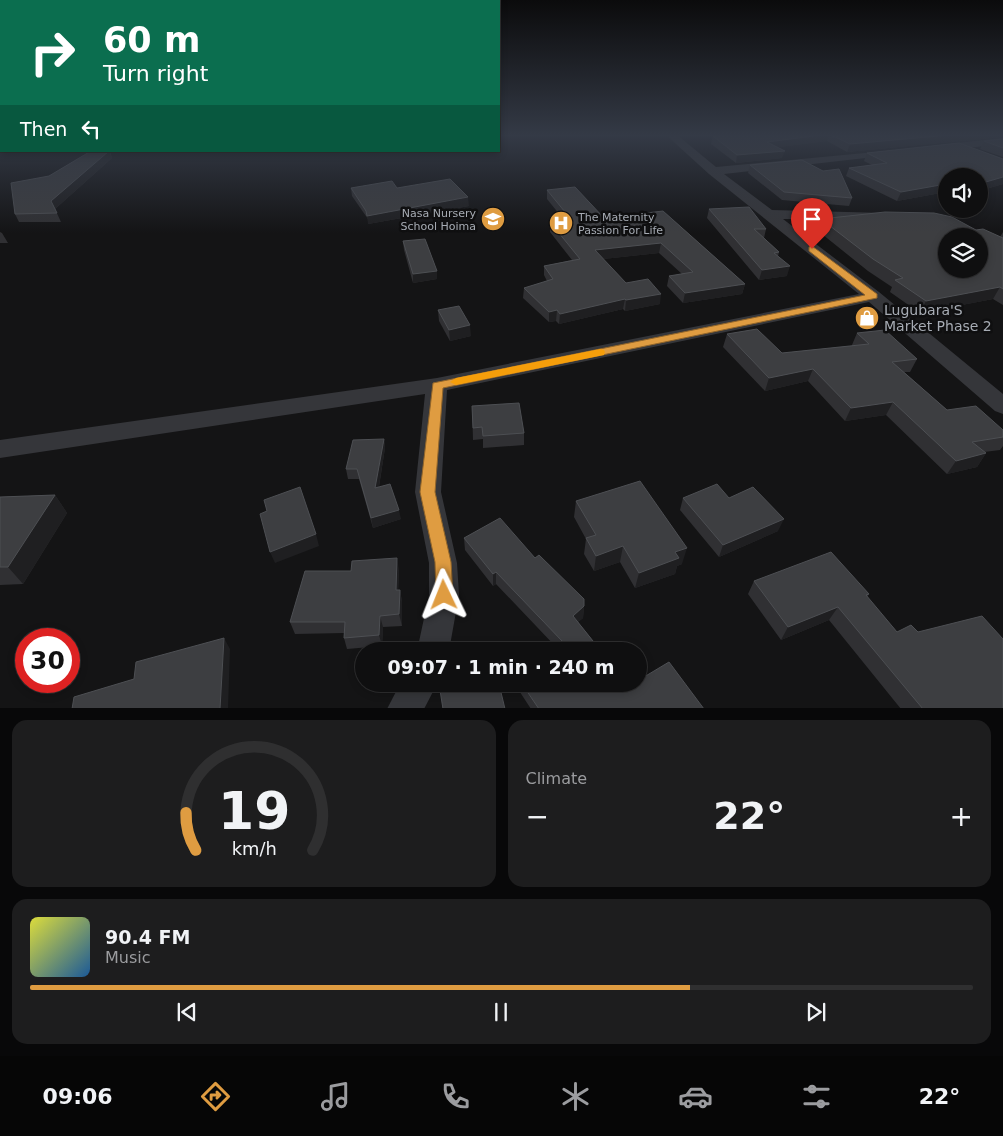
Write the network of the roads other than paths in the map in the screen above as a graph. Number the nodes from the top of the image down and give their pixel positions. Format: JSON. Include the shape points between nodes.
{"nodes":[{"id":1,"x":708,"y":167,"type":"edge"},
{"id":2,"x":750,"y":167,"type":"edge"},
{"id":3,"x":713,"y":171,"type":"junction"},
{"id":4,"x":767,"y":214,"type":"junction"},
{"id":5,"x":892,"y":216,"type":"edge"},
{"id":6,"x":873,"y":296,"type":"junction"},
{"id":7,"x":438,"y":385,"type":"junction"},
{"id":8,"x":1003,"y":406,"type":"edge"},
{"id":9,"x":0,"y":448,"type":"edge"},
{"id":10,"x":436,"y":642,"type":"edge"},
{"id":11,"x":415,"y":692,"type":"edge"},
{"id":12,"x":404,"y":708,"type":"edge"}],
"edges":[{"from":1,"to":3,"type":"street"},
{"from":2,"to":3,"type":"street"},
{"from":3,"to":4,"type":"street"},
{"from":4,"to":5,"type":"street"},
{"from":4,"to":6,"type":"street"},
{"from":6,"to":7,"type":"street"},
{"from":6,"to":8,"type":"street"},
{"from":7,"to":9,"type":"street"},
{"from":7,"to":10,"type":"street","via":[[428,492],[443,562],[444,595]]},
{"from":11,"to":12,"type":"street"}]}
